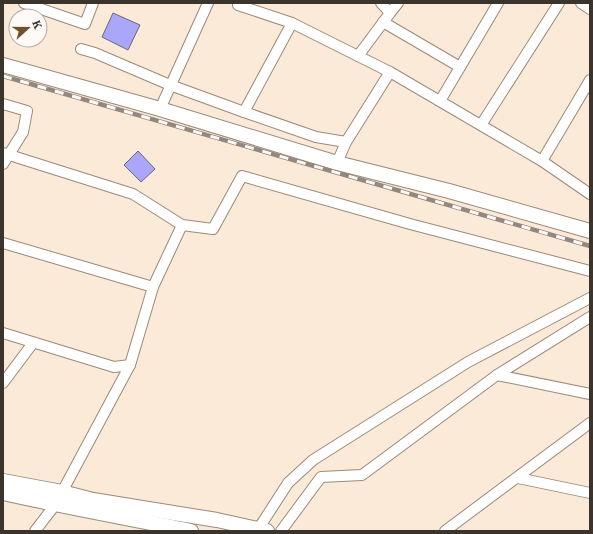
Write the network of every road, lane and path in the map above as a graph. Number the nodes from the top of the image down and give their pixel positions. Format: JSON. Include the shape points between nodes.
{"nodes":[{"id":1,"x":24,"y":3,"type":"edge"},
{"id":2,"x":93,"y":3,"type":"edge"},
{"id":3,"x":208,"y":3,"type":"edge"},
{"id":4,"x":381,"y":3,"type":"edge"},
{"id":5,"x":398,"y":3,"type":"edge"},
{"id":6,"x":498,"y":3,"type":"edge"},
{"id":7,"x":559,"y":3,"type":"edge"},
{"id":8,"x":581,"y":3,"type":"edge"},
{"id":9,"x":237,"y":4,"type":"edge"},
{"id":10,"x":590,"y":9,"type":"edge"},
{"id":11,"x":390,"y":13,"type":"junction"},
{"id":12,"x":383,"y":22,"type":"junction"},
{"id":13,"x":292,"y":23,"type":"junction"},
{"id":14,"x":82,"y":49,"type":"dead end"},
{"id":15,"x":358,"y":56,"type":"junction"},
{"id":16,"x":3,"y":66,"type":"edge"},
{"id":17,"x":460,"y":67,"type":"junction"},
{"id":18,"x":390,"y":72,"type":"junction"},
{"id":19,"x":590,"y":80,"type":"edge"},
{"id":20,"x":170,"y":85,"type":"junction"},
{"id":21,"x":440,"y":101,"type":"junction"},
{"id":22,"x":3,"y":104,"type":"edge"},
{"id":23,"x":160,"y":109,"type":"junction"},
{"id":24,"x":244,"y":112,"type":"junction"},
{"id":25,"x":481,"y":125,"type":"junction"},
{"id":26,"x":346,"y":142,"type":"junction"},
{"id":27,"x":6,"y":154,"type":"edge"},
{"id":28,"x":542,"y":161,"type":"junction"},
{"id":29,"x":337,"y":163,"type":"junction"},
{"id":30,"x":3,"y":164,"type":"edge"},
{"id":31,"x":590,"y":194,"type":"edge"},
{"id":32,"x":182,"y":225,"type":"junction"},
{"id":33,"x":590,"y":231,"type":"edge"},
{"id":34,"x":3,"y":243,"type":"edge"},
{"id":35,"x":590,"y":271,"type":"edge"},
{"id":36,"x":153,"y":288,"type":"junction"},
{"id":37,"x":590,"y":298,"type":"edge"},
{"id":38,"x":590,"y":317,"type":"edge"},
{"id":39,"x":3,"y":333,"type":"edge"},
{"id":40,"x":33,"y":343,"type":"junction"},
{"id":41,"x":130,"y":364,"type":"junction"},
{"id":42,"x":497,"y":375,"type":"junction"},
{"id":43,"x":3,"y":384,"type":"edge"},
{"id":44,"x":590,"y":394,"type":"edge"},
{"id":45,"x":590,"y":423,"type":"edge"},
{"id":46,"x":518,"y":478,"type":"junction"},
{"id":47,"x":3,"y":481,"type":"edge"},
{"id":48,"x":62,"y":492,"type":"junction"},
{"id":49,"x":590,"y":492,"type":"edge"},
{"id":50,"x":3,"y":493,"type":"edge"},
{"id":51,"x":55,"y":505,"type":"junction"},
{"id":52,"x":261,"y":530,"type":"edge"},
{"id":53,"x":35,"y":531,"type":"edge"},
{"id":54,"x":191,"y":531,"type":"edge"},
{"id":55,"x":281,"y":531,"type":"edge"},
{"id":56,"x":445,"y":531,"type":"edge"}],
"edges":[{"from":1,"to":2,"type":"street","via":[[85,24]]},
{"from":3,"to":20,"type":"street"},
{"from":4,"to":11,"type":"street"},
{"from":5,"to":11,"type":"street"},
{"from":6,"to":17,"type":"street"},
{"from":7,"to":25,"type":"street"},
{"from":8,"to":10,"type":"street"},
{"from":9,"to":13,"type":"street"},
{"from":11,"to":12,"type":"street"},
{"from":12,"to":15,"type":"street"},
{"from":12,"to":17,"type":"street"},
{"from":13,"to":15,"type":"street"},
{"from":13,"to":24,"type":"street"},
{"from":14,"to":20,"type":"street"},
{"from":15,"to":18,"type":"street"},
{"from":16,"to":23,"type":"main road"},
{"from":17,"to":21,"type":"street"},
{"from":18,"to":21,"type":"street"},
{"from":18,"to":26,"type":"street"},
{"from":19,"to":28,"type":"street"},
{"from":20,"to":23,"type":"street"},
{"from":20,"to":24,"type":"street"},
{"from":21,"to":25,"type":"street"},
{"from":22,"to":27,"type":"street","via":[[27,111],[23,132]]},
{"from":23,"to":29,"type":"main road"},
{"from":24,"to":26,"type":"street","via":[[316,137]]},
{"from":25,"to":28,"type":"street"},
{"from":26,"to":29,"type":"street"},
{"from":27,"to":30,"type":"street"},
{"from":27,"to":32,"type":"street","via":[[133,194]]},
{"from":28,"to":31,"type":"street"},
{"from":29,"to":33,"type":"main road","via":[[449,191]]},
{"from":32,"to":35,"type":"street","via":[[213,229],[242,176],[410,224]]},
{"from":32,"to":36,"type":"street"},
{"from":34,"to":36,"type":"street"},
{"from":36,"to":41,"type":"street"},
{"from":37,"to":52,"type":"street","via":[[468,362],[313,460],[288,483]]},
{"from":38,"to":42,"type":"street"},
{"from":39,"to":40,"type":"street"},
{"from":40,"to":41,"type":"street","via":[[114,367]]},
{"from":40,"to":43,"type":"street"},
{"from":41,"to":48,"type":"street"},
{"from":42,"to":44,"type":"street"},
{"from":42,"to":55,"type":"street","via":[[362,475],[321,477]]},
{"from":45,"to":46,"type":"street"},
{"from":46,"to":49,"type":"street"},
{"from":46,"to":56,"type":"street"},
{"from":47,"to":48,"type":"main road"},
{"from":48,"to":52,"type":"main road","via":[[93,500],[217,520]]},
{"from":50,"to":51,"type":"main road"},
{"from":51,"to":53,"type":"street"},
{"from":51,"to":54,"type":"main road"}]}
